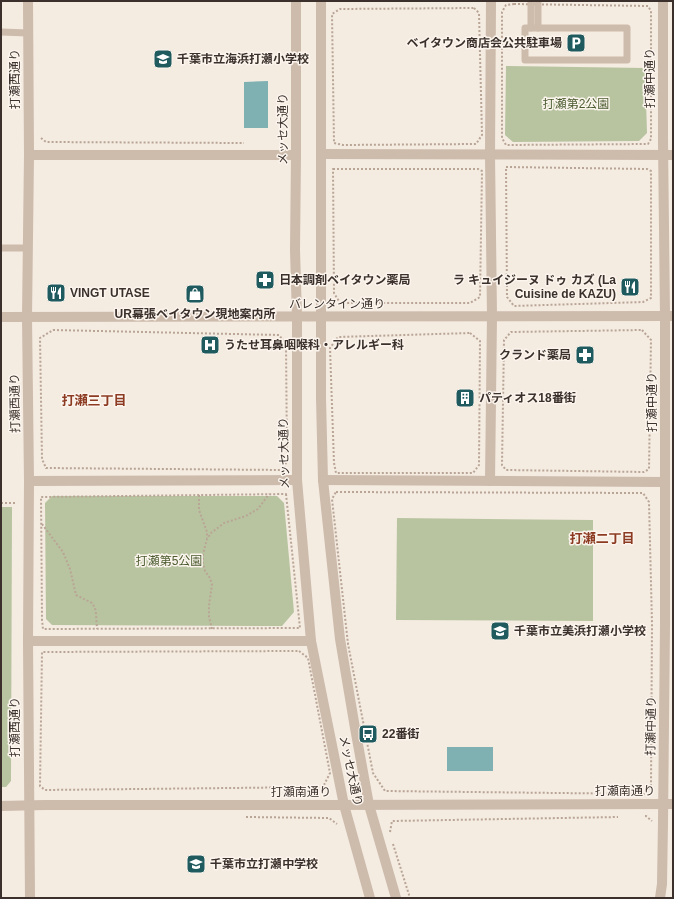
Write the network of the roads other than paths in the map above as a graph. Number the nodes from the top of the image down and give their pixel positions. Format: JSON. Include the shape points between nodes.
{"nodes":[{"id":1,"x":28,"y":1,"type":"edge"},
{"id":2,"x":296,"y":1,"type":"edge"},
{"id":3,"x":321,"y":1,"type":"edge"},
{"id":4,"x":490,"y":1,"type":"edge"},
{"id":5,"x":664,"y":1,"type":"edge"},
{"id":6,"x":534,"y":3,"type":"edge"},
{"id":7,"x":535,"y":28,"type":"junction"},
{"id":8,"x":1,"y":32,"type":"edge"},
{"id":9,"x":28,"y":33,"type":"junction"},
{"id":10,"x":321,"y":154,"type":"junction"},
{"id":11,"x":28,"y":155,"type":"junction"},
{"id":12,"x":296,"y":155,"type":"junction"},
{"id":13,"x":490,"y":155,"type":"junction"},
{"id":14,"x":668,"y":155,"type":"edge"},
{"id":15,"x":1,"y":248,"type":"edge"},
{"id":16,"x":28,"y":248,"type":"junction"},
{"id":17,"x":492,"y":316,"type":"junction"},
{"id":18,"x":669,"y":316,"type":"edge"},
{"id":19,"x":1,"y":317,"type":"edge"},
{"id":20,"x":26,"y":317,"type":"junction"},
{"id":21,"x":297,"y":317,"type":"junction"},
{"id":22,"x":321,"y":317,"type":"junction"},
{"id":23,"x":296,"y":480,"type":"junction"},
{"id":24,"x":323,"y":480,"type":"junction"},
{"id":25,"x":29,"y":481,"type":"junction"},
{"id":26,"x":490,"y":481,"type":"junction"},
{"id":27,"x":665,"y":482,"type":"junction"},
{"id":28,"x":28,"y":641,"type":"junction"},
{"id":29,"x":311,"y":641,"type":"junction"},
{"id":30,"x":669,"y":641,"type":"edge"},
{"id":31,"x":668,"y":804,"type":"edge"},
{"id":32,"x":29,"y":805,"type":"junction"},
{"id":33,"x":344,"y":805,"type":"junction"},
{"id":34,"x":369,"y":805,"type":"junction"},
{"id":35,"x":1,"y":806,"type":"edge"},
{"id":36,"x":30,"y":898,"type":"edge"},
{"id":37,"x":370,"y":898,"type":"edge"},
{"id":38,"x":396,"y":898,"type":"edge"},
{"id":39,"x":660,"y":898,"type":"edge"}],
"edges":[{"from":1,"to":9,"type":"street","name":"打瀬西通り"},
{"from":2,"to":12,"type":"street","name":"メッセ大通り"},
{"from":3,"to":10,"type":"street","name":"メッセ大通り"},
{"from":4,"to":13,"type":"street"},
{"from":5,"to":14,"type":"street","name":"打瀬中通り"},
{"from":6,"to":7,"type":"lane"},
{"from":7,"to":7,"type":"lane","via":[[627,28],[627,60],[525,60],[525,28]]},
{"from":8,"to":9,"type":"lane"},
{"from":9,"to":11,"type":"street","name":"打瀬西通り"},
{"from":10,"to":13,"type":"street"},
{"from":10,"to":22,"type":"street","name":"メッセ大通り"},
{"from":11,"to":12,"type":"street"},
{"from":11,"to":16,"type":"street","name":"打瀬西通り"},
{"from":12,"to":21,"type":"street","name":"メッセ大通り"},
{"from":13,"to":14,"type":"street"},
{"from":13,"to":17,"type":"street"},
{"from":14,"to":18,"type":"street","name":"打瀬中通り"},
{"from":15,"to":16,"type":"lane"},
{"from":16,"to":20,"type":"street","name":"打瀬西通り"},
{"from":17,"to":18,"type":"street","name":"バレンタイン通り"},
{"from":17,"to":22,"type":"street","name":"バレンタイン通り"},
{"from":17,"to":26,"type":"street"},
{"from":18,"to":27,"type":"street","name":"打瀬中通り"},
{"from":19,"to":20,"type":"street","name":"バレンタイン通り"},
{"from":20,"to":21,"type":"street","name":"バレンタイン通り"},
{"from":20,"to":25,"type":"street","name":"打瀬西通り"},
{"from":21,"to":22,"type":"street","name":"バレンタイン通り"},
{"from":21,"to":23,"type":"street","name":"メッセ大通り"},
{"from":22,"to":24,"type":"street","name":"メッセ大通り"},
{"from":23,"to":25,"type":"street"},
{"from":23,"to":29,"type":"street","name":"メッセ大通り"},
{"from":24,"to":26,"type":"street"},
{"from":24,"to":34,"type":"street","name":"メッセ大通り","via":[[340,639]]},
{"from":25,"to":28,"type":"street","name":"打瀬西通り"},
{"from":26,"to":27,"type":"street"},
{"from":27,"to":30,"type":"street","name":"打瀬中通り"},
{"from":28,"to":29,"type":"street"},
{"from":28,"to":32,"type":"street","name":"打瀬西通り"},
{"from":29,"to":33,"type":"street","name":"メッセ大通り"},
{"from":30,"to":31,"type":"street","name":"打瀬中通り"},
{"from":31,"to":34,"type":"street","name":"打瀬南通り"},
{"from":31,"to":39,"type":"street","name":"打瀬中通り"},
{"from":32,"to":33,"type":"street","name":"打瀬南通り"},
{"from":32,"to":35,"type":"street","name":"打瀬南通り"},
{"from":32,"to":36,"type":"street","name":"打瀬西通り"},
{"from":33,"to":34,"type":"street","name":"打瀬南通り"},
{"from":33,"to":37,"type":"street","name":"メッセ大通り"},
{"from":34,"to":38,"type":"street","name":"メッセ大通り"}]}
